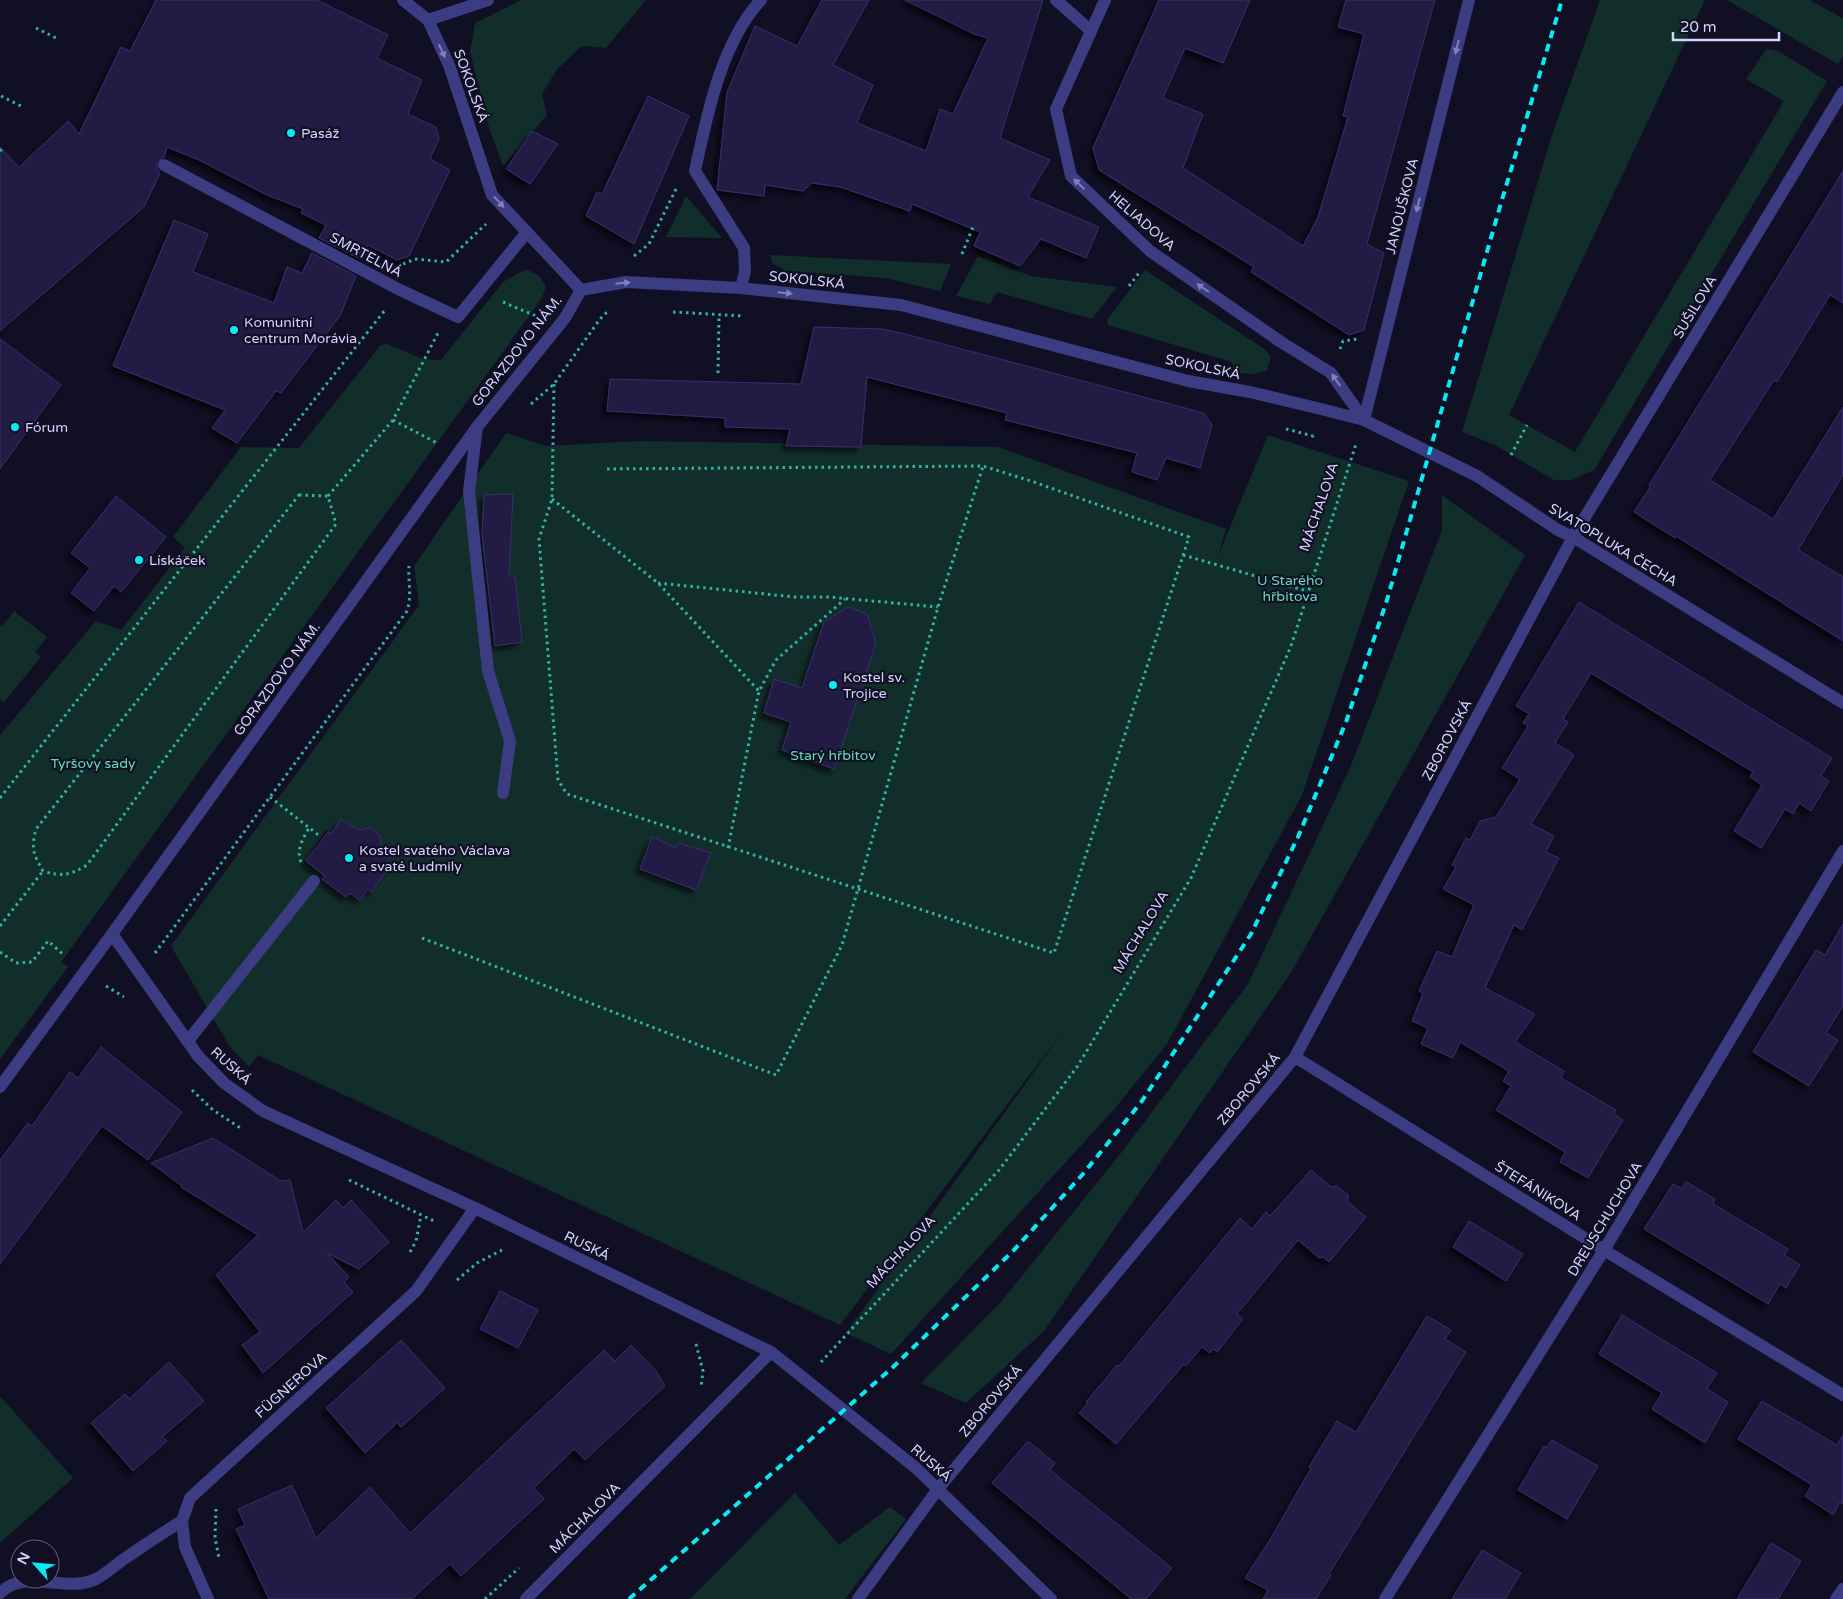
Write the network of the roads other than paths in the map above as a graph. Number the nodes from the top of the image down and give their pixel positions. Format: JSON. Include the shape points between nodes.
{"nodes":[{"id":1,"x":403,"y":0,"type":"edge"},
{"id":2,"x":488,"y":0,"type":"edge"},
{"id":3,"x":761,"y":0,"type":"edge"},
{"id":4,"x":1056,"y":0,"type":"edge"},
{"id":5,"x":1105,"y":0,"type":"edge"},
{"id":6,"x":1469,"y":0,"type":"edge"},
{"id":7,"x":472,"y":4,"type":"edge"},
{"id":8,"x":428,"y":20,"type":"junction"},
{"id":9,"x":1090,"y":30,"type":"junction"},
{"id":10,"x":1843,"y":92,"type":"edge"},
{"id":11,"x":164,"y":165,"type":"dead end"},
{"id":12,"x":527,"y":232,"type":"junction"},
{"id":13,"x":741,"y":288,"type":"junction"},
{"id":14,"x":581,"y":290,"type":"junction"},
{"id":15,"x":1364,"y":420,"type":"junction"},
{"id":16,"x":477,"y":427,"type":"junction"},
{"id":17,"x":1573,"y":537,"type":"junction"},
{"id":18,"x":1843,"y":703,"type":"edge"},
{"id":19,"x":503,"y":793,"type":"dead end"},
{"id":20,"x":1843,"y":851,"type":"edge"},
{"id":21,"x":314,"y":881,"type":"road end"},
{"id":22,"x":112,"y":934,"type":"junction"},
{"id":23,"x":188,"y":1041,"type":"junction"},
{"id":24,"x":1295,"y":1057,"type":"junction"},
{"id":25,"x":0,"y":1086,"type":"edge"},
{"id":26,"x":475,"y":1208,"type":"junction"},
{"id":27,"x":1604,"y":1250,"type":"junction"},
{"id":28,"x":771,"y":1352,"type":"junction"},
{"id":29,"x":1843,"y":1395,"type":"edge"},
{"id":30,"x":938,"y":1489,"type":"junction"},
{"id":31,"x":182,"y":1521,"type":"junction"},
{"id":32,"x":1843,"y":1589,"type":"edge"},
{"id":33,"x":0,"y":1593,"type":"edge"},
{"id":34,"x":208,"y":1599,"type":"edge"},
{"id":35,"x":526,"y":1599,"type":"edge"},
{"id":36,"x":858,"y":1599,"type":"edge"},
{"id":37,"x":1051,"y":1599,"type":"edge"},
{"id":38,"x":1385,"y":1599,"type":"edge"},
{"id":39,"x":1836,"y":1599,"type":"edge"}],
"edges":[{"from":1,"to":8,"type":"street","name":"SOKOLSKÁ"},
{"from":2,"to":7,"type":"street"},
{"from":3,"to":13,"type":"street","via":[[736,36],[709,108],[695,171],[744,248],[745,271]]},
{"from":4,"to":9,"type":"street"},
{"from":5,"to":9,"type":"street","name":"HELIADOVA"},
{"from":6,"to":15,"type":"street","name":"JANOUŠKOVA","one_way":true},
{"from":7,"to":8,"type":"street"},
{"from":8,"to":12,"type":"street","name":"SOKOLSKÁ","one_way":true,"via":[[449,65],[492,195]]},
{"from":15,"to":9,"type":"street","name":"HELIADOVA","one_way":true,"via":[[1331,373],[1150,251],[1070,176],[1056,110]]},
{"from":10,"to":17,"type":"street","name":"SUŠILOVA"},
{"from":11,"to":12,"type":"street","name":"SMRTELNÁ","via":[[458,318]]},
{"from":12,"to":14,"type":"street","name":"SOKOLSKÁ"},
{"from":14,"to":13,"type":"street","name":"SOKOLSKÁ","one_way":true,"via":[[626,282]]},
{"from":13,"to":15,"type":"street","name":"SOKOLSKÁ","one_way":true,"via":[[901,305],[1188,381],[1250,392]]},
{"from":14,"to":16,"type":"street","name":"GORAZDOVO NÁM.","via":[[565,318]]},
{"from":15,"to":17,"type":"street","name":"SVATOPLUKA ČECHA","via":[[1477,476]]},
{"from":16,"to":19,"type":"street","via":[[469,491],[488,671],[510,741]]},
{"from":16,"to":22,"type":"street","name":"GORAZDOVO NÁM."},
{"from":17,"to":18,"type":"street","name":"SVATOPLUKA ČECHA"},
{"from":17,"to":24,"type":"street","name":"ZBOROVSKÁ"},
{"from":20,"to":27,"type":"street","name":"DREUSCHUCHOVA"},
{"from":21,"to":23,"type":"street"},
{"from":22,"to":23,"type":"street","name":"RUSKÁ"},
{"from":22,"to":25,"type":"street","name":"GORAZDOVO NÁM."},
{"from":23,"to":26,"type":"street","name":"RUSKÁ","via":[[224,1083],[263,1111]]},
{"from":24,"to":27,"type":"street","name":"ŠTEFÁNIKOVA"},
{"from":24,"to":30,"type":"street","name":"ZBOROVSKÁ"},
{"from":26,"to":28,"type":"street","name":"RUSKÁ"},
{"from":26,"to":31,"type":"street","name":"FÜGNEROVA","via":[[416,1291],[190,1498]]},
{"from":27,"to":29,"type":"street","name":"ŠTEFÁNIKOVA"},
{"from":27,"to":38,"type":"street","name":"DREUSCHUCHOVA"},
{"from":28,"to":30,"type":"street","name":"RUSKÁ"},
{"from":28,"to":35,"type":"street","name":"MÁCHALOVA"},
{"from":30,"to":36,"type":"street","name":"ZBOROVSKÁ"},
{"from":30,"to":37,"type":"street","name":"RUSKÁ"},
{"from":31,"to":33,"type":"street","via":[[95,1579],[60,1584],[20,1581]]},
{"from":31,"to":34,"type":"street","name":"FÜGNEROVA","via":[[185,1548]]},
{"from":32,"to":39,"type":"street"}]}
